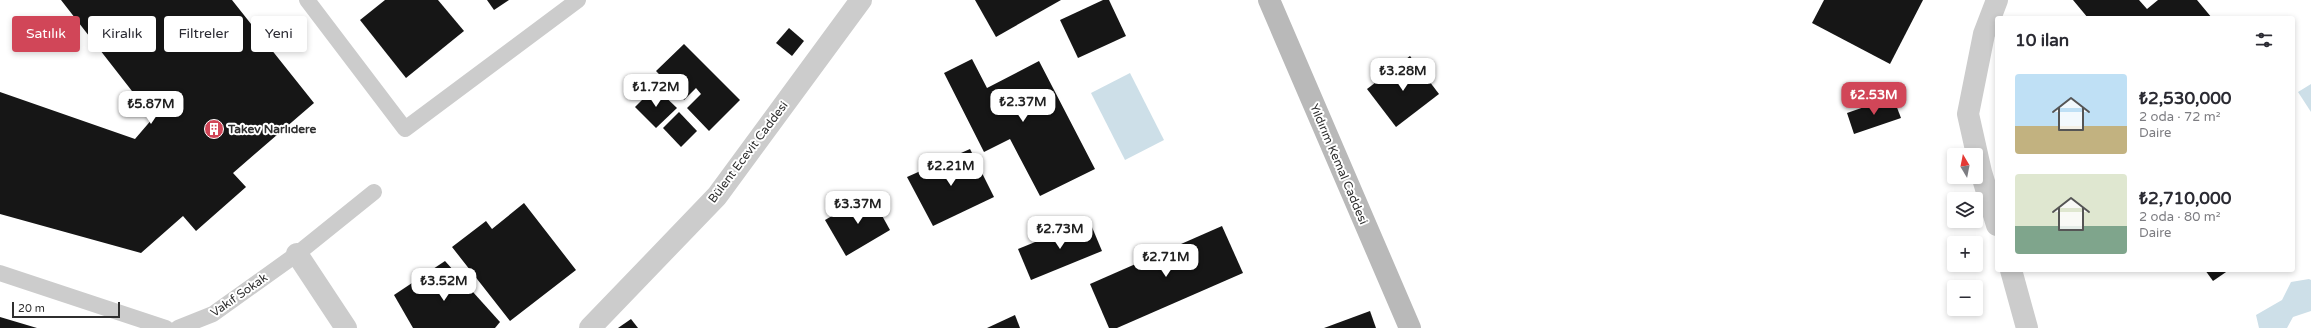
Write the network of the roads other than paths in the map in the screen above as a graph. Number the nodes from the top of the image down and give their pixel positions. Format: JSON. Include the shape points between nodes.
{"nodes":[{"id":1,"x":307,"y":0,"type":"edge"},
{"id":2,"x":578,"y":0,"type":"edge"},
{"id":3,"x":861,"y":0,"type":"edge"},
{"id":4,"x":1269,"y":0,"type":"edge"},
{"id":5,"x":1996,"y":0,"type":"edge"},
{"id":6,"x":374,"y":192,"type":"dead end"},
{"id":7,"x":1995,"y":218,"type":"edge"},
{"id":8,"x":297,"y":254,"type":"junction"},
{"id":9,"x":2012,"y":272,"type":"edge"},
{"id":10,"x":0,"y":273,"type":"edge"},
{"id":11,"x":166,"y":328,"type":"edge"},
{"id":12,"x":178,"y":328,"type":"edge"},
{"id":13,"x":346,"y":328,"type":"edge"},
{"id":14,"x":590,"y":328,"type":"edge"},
{"id":15,"x":1410,"y":328,"type":"edge"},
{"id":16,"x":2027,"y":328,"type":"edge"}],
"edges":[{"from":1,"to":2,"type":"lane","via":[[405,129]]},
{"from":3,"to":14,"type":"street","name":"Bülent Ecevit Caddesi","via":[[717,196]]},
{"from":4,"to":15,"type":"street","name":"Yıldırım Kemal Caddesi"},
{"from":5,"to":7,"type":"street","via":[[1984,34],[1968,114]]},
{"from":6,"to":8,"type":"lane","name":"Vakıf Sokak"},
{"from":8,"to":12,"type":"lane","name":"Vakıf Sokak","via":[[214,314]]},
{"from":8,"to":13,"type":"street"},
{"from":9,"to":16,"type":"street"},
{"from":10,"to":11,"type":"lane"}]}
